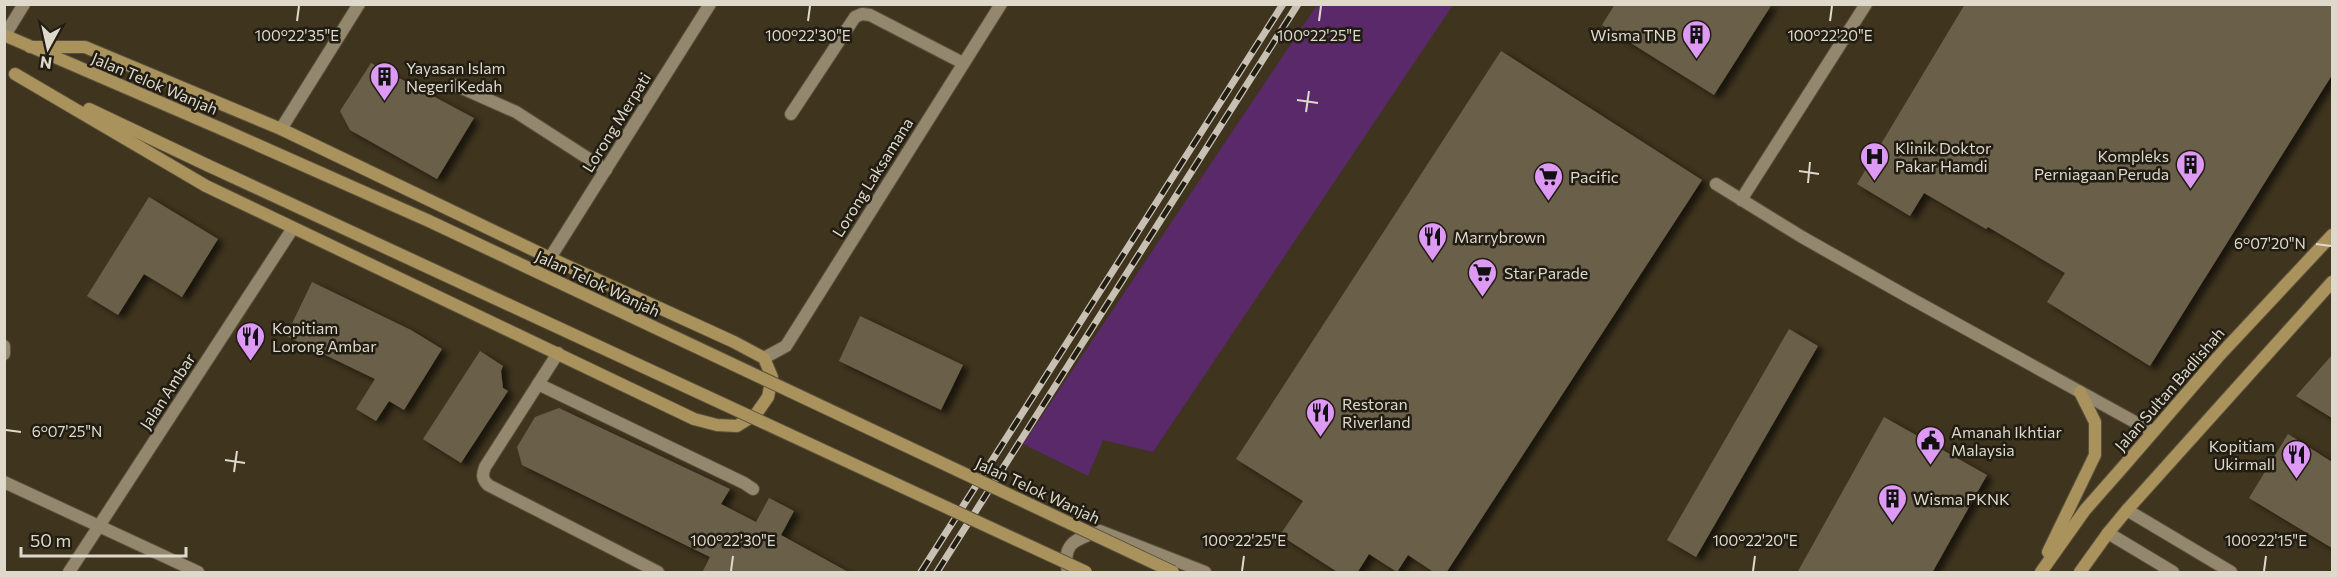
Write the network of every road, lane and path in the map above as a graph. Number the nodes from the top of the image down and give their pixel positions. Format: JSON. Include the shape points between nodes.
{"nodes":[{"id":1,"x":24,"y":4,"type":"edge"},
{"id":2,"x":359,"y":4,"type":"edge"},
{"id":3,"x":710,"y":4,"type":"edge"},
{"id":4,"x":1001,"y":4,"type":"edge"},
{"id":5,"x":1866,"y":4,"type":"edge"},
{"id":6,"x":5,"y":35,"type":"edge"},
{"id":7,"x":30,"y":47,"type":"junction"},
{"id":8,"x":963,"y":63,"type":"junction"},
{"id":9,"x":10,"y":72,"type":"edge"},
{"id":10,"x":455,"y":85,"type":"dead end"},
{"id":11,"x":791,"y":114,"type":"dead end"},
{"id":12,"x":281,"y":129,"type":"junction"},
{"id":13,"x":606,"y":170,"type":"junction"},
{"id":14,"x":1716,"y":184,"type":"dead end"},
{"id":15,"x":1741,"y":200,"type":"junction"},
{"id":16,"x":293,"y":228,"type":"junction"},
{"id":17,"x":2332,"y":235,"type":"edge"},
{"id":18,"x":550,"y":258,"type":"junction"},
{"id":19,"x":2332,"y":282,"type":"edge"},
{"id":20,"x":4,"y":346,"type":"edge"},
{"id":21,"x":558,"y":353,"type":"junction"},
{"id":22,"x":4,"y":354,"type":"edge"},
{"id":23,"x":764,"y":358,"type":"junction"},
{"id":24,"x":538,"y":384,"type":"junction"},
{"id":25,"x":2080,"y":392,"type":"junction"},
{"id":26,"x":2153,"y":432,"type":"junction"},
{"id":27,"x":4,"y":482,"type":"edge"},
{"id":28,"x":753,"y":489,"type":"dead end"},
{"id":29,"x":2127,"y":510,"type":"junction"},
{"id":30,"x":99,"y":526,"type":"junction"},
{"id":31,"x":2108,"y":533,"type":"junction"},
{"id":32,"x":69,"y":573,"type":"edge"},
{"id":33,"x":198,"y":573,"type":"edge"},
{"id":34,"x":658,"y":573,"type":"edge"},
{"id":35,"x":1068,"y":573,"type":"edge"},
{"id":36,"x":1086,"y":573,"type":"edge"},
{"id":37,"x":1173,"y":573,"type":"edge"},
{"id":38,"x":1205,"y":573,"type":"edge"},
{"id":39,"x":2040,"y":573,"type":"edge"},
{"id":40,"x":2080,"y":573,"type":"edge"},
{"id":41,"x":2173,"y":573,"type":"edge"},
{"id":42,"x":2232,"y":573,"type":"edge"}],
"edges":[{"from":1,"to":6,"type":"street"},
{"from":2,"to":12,"type":"street"},
{"from":3,"to":13,"type":"street","name":"Lorong Merpati"},
{"from":4,"to":8,"type":"street","name":"Lorong Laksamana"},
{"from":5,"to":15,"type":"street"},
{"from":6,"to":7,"type":"main road","name":"Jalan Telok Wanjah"},
{"from":7,"to":12,"type":"main road","via":[[85,47]]},
{"from":7,"to":37,"type":"main road","name":"Jalan Telok Wanjah","bridge":true,"via":[[429,221]]},
{"from":8,"to":11,"type":"street","via":[[862,14],[855,17]]},
{"from":8,"to":23,"type":"street","name":"Lorong Laksamana","via":[[786,346]]},
{"from":9,"to":16,"type":"main road","via":[[206,186]]},
{"from":9,"to":36,"type":"main road","bridge":true},
{"from":10,"to":13,"type":"street","via":[[516,112]]},
{"from":12,"to":18,"type":"main road"},
{"from":13,"to":18,"type":"street","name":"Lorong Merpati"},
{"from":14,"to":15,"type":"street"},
{"from":15,"to":25,"type":"street"},
{"from":16,"to":21,"type":"main road"},
{"from":16,"to":30,"type":"street","name":"Jalan Ambar"},
{"from":17,"to":26,"type":"main road","name":"Jalan Sultan Badlishah"},
{"from":18,"to":23,"type":"main road"},
{"from":19,"to":29,"type":"main road"},
{"from":20,"to":22,"type":"street"},
{"from":21,"to":23,"type":"main road","via":[[694,418],[736,426],[756,414],[768,397],[772,377]]},
{"from":21,"to":24,"type":"street"},
{"from":24,"to":28,"type":"street"},
{"from":24,"to":34,"type":"street","via":[[485,467],[484,481]]},
{"from":25,"to":26,"type":"street"},
{"from":25,"to":39,"type":"main road","via":[[2095,422],[2095,455]]},
{"from":26,"to":39,"type":"main road","name":"Jalan Sultan Badlishah","via":[[2085,510]]},
{"from":27,"to":30,"type":"street"},
{"from":29,"to":31,"type":"main road"},
{"from":29,"to":42,"type":"street"},
{"from":30,"to":32,"type":"street","name":"Jalan Ambar"},
{"from":30,"to":33,"type":"street"},
{"from":31,"to":40,"type":"main road"},
{"from":31,"to":41,"type":"street"},
{"from":35,"to":38,"type":"street","via":[[1065,560],[1076,539],[1100,531]]}]}
